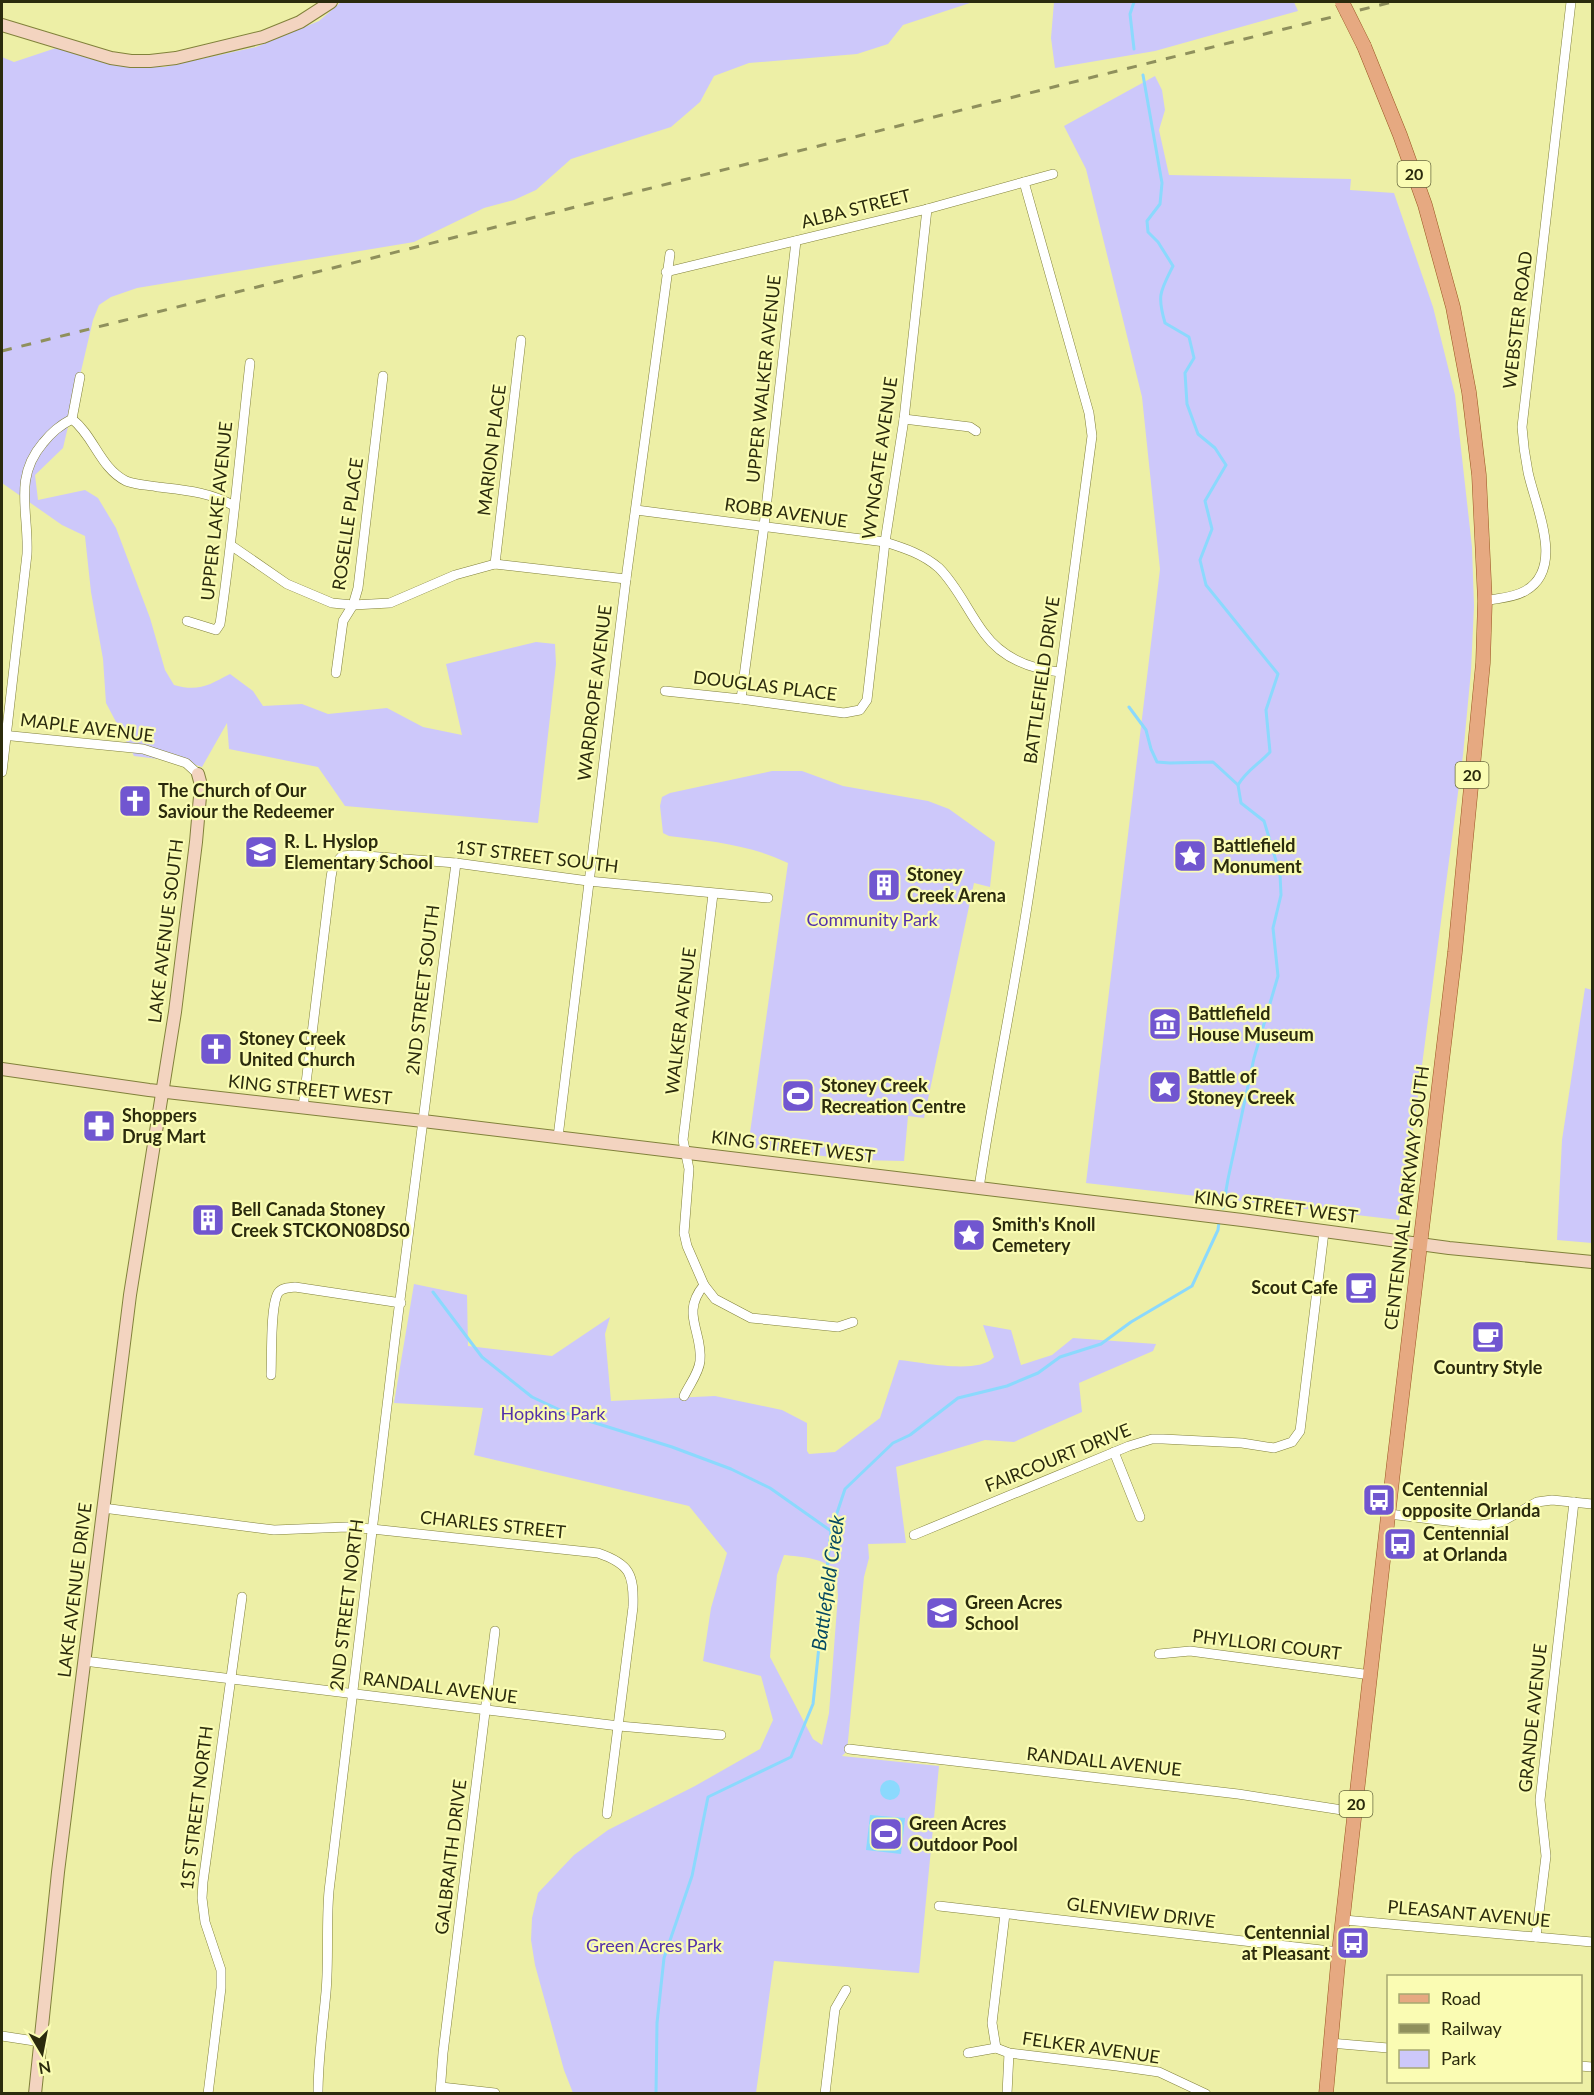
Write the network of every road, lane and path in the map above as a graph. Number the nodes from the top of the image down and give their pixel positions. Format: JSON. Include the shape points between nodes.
{"nodes":[{"id":1,"x":331,"y":2,"type":"edge"},
{"id":2,"x":1342,"y":2,"type":"edge"},
{"id":3,"x":1571,"y":2,"type":"edge"},
{"id":4,"x":2,"y":25,"type":"edge"},
{"id":5,"x":1053,"y":174,"type":"dead end"},
{"id":6,"x":1024,"y":182,"type":"junction"},
{"id":7,"x":927,"y":209,"type":"junction"},
{"id":8,"x":796,"y":241,"type":"junction"},
{"id":9,"x":670,"y":254,"type":"dead end"},
{"id":10,"x":666,"y":272,"type":"junction"},
{"id":11,"x":521,"y":340,"type":"dead end"},
{"id":12,"x":250,"y":363,"type":"dead end"},
{"id":13,"x":383,"y":376,"type":"dead end"},
{"id":14,"x":80,"y":377,"type":"dead end"},
{"id":15,"x":904,"y":419,"type":"junction"},
{"id":16,"x":72,"y":420,"type":"junction"},
{"id":17,"x":976,"y":430,"type":"dead end"},
{"id":18,"x":234,"y":506,"type":"junction"},
{"id":19,"x":636,"y":510,"type":"junction"},
{"id":20,"x":764,"y":526,"type":"junction"},
{"id":21,"x":885,"y":542,"type":"junction"},
{"id":22,"x":232,"y":546,"type":"junction"},
{"id":23,"x":495,"y":564,"type":"junction"},
{"id":24,"x":626,"y":579,"type":"junction"},
{"id":25,"x":1485,"y":601,"type":"junction"},
{"id":26,"x":353,"y":605,"type":"junction"},
{"id":27,"x":187,"y":621,"type":"dead end"},
{"id":28,"x":1060,"y":672,"type":"junction"},
{"id":29,"x":336,"y":673,"type":"dead end"},
{"id":30,"x":665,"y":691,"type":"dead end"},
{"id":31,"x":741,"y":699,"type":"junction"},
{"id":32,"x":860,"y":710,"type":"joint"},
{"id":33,"x":4,"y":735,"type":"edge"},
{"id":34,"x":2,"y":771,"type":"edge"},
{"id":35,"x":198,"y":774,"type":"joint"},
{"id":36,"x":456,"y":863,"type":"junction"},
{"id":37,"x":588,"y":881,"type":"junction"},
{"id":38,"x":713,"y":894,"type":"junction"},
{"id":39,"x":768,"y":898,"type":"dead end"},
{"id":40,"x":2,"y":1069,"type":"edge"},
{"id":41,"x":161,"y":1092,"type":"junction"},
{"id":42,"x":303,"y":1108,"type":"junction"},
{"id":43,"x":423,"y":1121,"type":"junction"},
{"id":44,"x":558,"y":1137,"type":"junction"},
{"id":45,"x":685,"y":1152,"type":"junction"},
{"id":46,"x":979,"y":1188,"type":"junction"},
{"id":47,"x":1324,"y":1232,"type":"junction"},
{"id":48,"x":1420,"y":1244,"type":"junction"},
{"id":49,"x":1593,"y":1262,"type":"edge"},
{"id":50,"x":704,"y":1284,"type":"junction"},
{"id":51,"x":400,"y":1303,"type":"junction"},
{"id":52,"x":853,"y":1322,"type":"dead end"},
{"id":53,"x":271,"y":1375,"type":"dead end"},
{"id":54,"x":684,"y":1396,"type":"dead end"},
{"id":55,"x":1114,"y":1452,"type":"junction"},
{"id":56,"x":1574,"y":1502,"type":"junction"},
{"id":57,"x":1593,"y":1504,"type":"edge"},
{"id":58,"x":103,"y":1508,"type":"junction"},
{"id":59,"x":1389,"y":1514,"type":"junction"},
{"id":60,"x":1140,"y":1517,"type":"dead end"},
{"id":61,"x":372,"y":1529,"type":"junction"},
{"id":62,"x":914,"y":1536,"type":"dead end"},
{"id":63,"x":242,"y":1597,"type":"dead end"},
{"id":64,"x":495,"y":1631,"type":"dead end"},
{"id":65,"x":1159,"y":1653,"type":"dead end"},
{"id":66,"x":84,"y":1661,"type":"junction"},
{"id":67,"x":1371,"y":1675,"type":"junction"},
{"id":68,"x":230,"y":1678,"type":"junction"},
{"id":69,"x":353,"y":1694,"type":"junction"},
{"id":70,"x":486,"y":1710,"type":"junction"},
{"id":71,"x":619,"y":1726,"type":"junction"},
{"id":72,"x":720,"y":1736,"type":"dead end"},
{"id":73,"x":849,"y":1749,"type":"dead end"},
{"id":74,"x":1355,"y":1812,"type":"junction"},
{"id":75,"x":607,"y":1814,"type":"dead end"},
{"id":76,"x":939,"y":1906,"type":"dead end"},
{"id":77,"x":1005,"y":1914,"type":"junction"},
{"id":78,"x":1344,"y":1920,"type":"junction"},
{"id":79,"x":1536,"y":1937,"type":"junction"},
{"id":80,"x":1593,"y":1942,"type":"edge"},
{"id":81,"x":1339,"y":1952,"type":"junction"},
{"id":82,"x":846,"y":1990,"type":"dead end"},
{"id":83,"x":2,"y":2036,"type":"edge"},
{"id":84,"x":40,"y":2042,"type":"junction"},
{"id":85,"x":1330,"y":2043,"type":"junction"},
{"id":86,"x":996,"y":2048,"type":"junction"},
{"id":87,"x":1387,"y":2048,"type":"edge"},
{"id":88,"x":968,"y":2053,"type":"dead end"},
{"id":89,"x":1009,"y":2053,"type":"junction"},
{"id":90,"x":1185,"y":2083,"type":"junction"},
{"id":91,"x":441,"y":2090,"type":"edge"},
{"id":92,"x":495,"y":2093,"type":"edge"},
{"id":93,"x":35,"y":2094,"type":"edge"},
{"id":94,"x":208,"y":2094,"type":"edge"},
{"id":95,"x":318,"y":2094,"type":"edge"},
{"id":96,"x":825,"y":2094,"type":"edge"},
{"id":97,"x":1007,"y":2094,"type":"edge"},
{"id":98,"x":1181,"y":2094,"type":"edge"},
{"id":99,"x":1206,"y":2094,"type":"edge"},
{"id":100,"x":1326,"y":2094,"type":"edge"}],
"edges":[{"from":1,"to":4,"type":"main road","via":[[300,22],[262,37],[150,61],[111,58]]},
{"from":2,"to":25,"type":"main road","name":"CENTENNIAL PARKWAY SOUTH","number":"20","bridge":true,"via":[[1400,135],[1453,307],[1479,475]]},
{"from":3,"to":25,"type":"street","name":"WEBSTER ROAD","via":[[1522,427],[1528,474],[1544,535],[1544,566],[1527,591]]},
{"from":5,"to":6,"type":"street","name":"ALBA STREET"},
{"from":6,"to":7,"type":"street","name":"ALBA STREET"},
{"from":6,"to":28,"type":"street","name":"BATTLEFIELD DRIVE","via":[[1089,413],[1092,436]]},
{"from":7,"to":8,"type":"street","name":"ALBA STREET"},
{"from":7,"to":15,"type":"street","name":"WYNGATE AVENUE"},
{"from":8,"to":10,"type":"street","name":"ALBA STREET"},
{"from":8,"to":20,"type":"street","name":"UPPER WALKER AVENUE"},
{"from":9,"to":10,"type":"street","name":"WARDROPE AVENUE"},
{"from":10,"to":19,"type":"street","name":"WARDROPE AVENUE"},
{"from":11,"to":23,"type":"street","name":"MARION PLACE"},
{"from":12,"to":18,"type":"street","name":"UPPER LAKE AVENUE"},
{"from":13,"to":26,"type":"street","name":"ROSELLE PLACE"},
{"from":14,"to":16,"type":"street"},
{"from":15,"to":17,"type":"street"},
{"from":15,"to":21,"type":"street","name":"WYNGATE AVENUE"},
{"from":16,"to":18,"type":"street","via":[[81,426],[109,468],[126,481],[204,494]]},
{"from":16,"to":33,"type":"street","via":[[57,426],[27,467],[27,554]]},
{"from":18,"to":22,"type":"street","name":"UPPER LAKE AVENUE"},
{"from":19,"to":20,"type":"street","name":"ROBB AVENUE"},
{"from":19,"to":24,"type":"street","name":"WARDROPE AVENUE"},
{"from":20,"to":21,"type":"street","name":"ROBB AVENUE"},
{"from":20,"to":31,"type":"street","name":"UPPER WALKER AVENUE"},
{"from":21,"to":28,"type":"street","name":"ROBB AVENUE","via":[[920,555],[939,568],[997,648],[1016,661]]},
{"from":21,"to":32,"type":"street","name":"WYNGATE AVENUE","via":[[867,700]]},
{"from":22,"to":26,"type":"street","via":[[287,584],[332,603]]},
{"from":22,"to":27,"type":"street","name":"UPPER LAKE AVENUE","via":[[218,629]]},
{"from":23,"to":24,"type":"street"},
{"from":23,"to":26,"type":"street","via":[[455,575],[390,603]]},
{"from":24,"to":37,"type":"street","name":"WARDROPE AVENUE"},
{"from":25,"to":48,"type":"main road","name":"CENTENNIAL PARKWAY SOUTH","number":"20","via":[[1483,663],[1455,952]]},
{"from":26,"to":29,"type":"street","name":"ROSELLE PLACE","via":[[343,621]]},
{"from":28,"to":46,"type":"street","name":"BATTLEFIELD DRIVE","via":[[1029,897]]},
{"from":30,"to":31,"type":"street","name":"DOUGLAS PLACE"},
{"from":31,"to":32,"type":"street","name":"DOUGLAS PLACE","via":[[844,713]]},
{"from":33,"to":34,"type":"street"},
{"from":33,"to":35,"type":"street","name":"MAPLE AVENUE","via":[[143,749],[186,763]]},
{"from":35,"to":41,"type":"main road","name":"LAKE AVENUE SOUTH","via":[[201,785],[196,842]]},
{"from":36,"to":37,"type":"street","name":"1ST STREET SOUTH"},
{"from":36,"to":42,"type":"street","name":"1ST STREET SOUTH","via":[[354,855],[342,856],[333,866]]},
{"from":36,"to":43,"type":"street","name":"2ND STREET SOUTH"},
{"from":37,"to":38,"type":"street","name":"1ST STREET SOUTH"},
{"from":37,"to":44,"type":"street","name":"WARDROPE AVENUE"},
{"from":38,"to":39,"type":"street","name":"1ST STREET SOUTH"},
{"from":38,"to":45,"type":"street","name":"WALKER AVENUE","via":[[683,1140]]},
{"from":40,"to":41,"type":"main road","name":"KING STREET WEST"},
{"from":41,"to":42,"type":"main road","name":"KING STREET WEST"},
{"from":41,"to":58,"type":"main road","name":"LAKE AVENUE DRIVE"},
{"from":42,"to":43,"type":"main road","name":"KING STREET WEST"},
{"from":43,"to":44,"type":"main road","name":"KING STREET WEST"},
{"from":43,"to":51,"type":"street","name":"2ND STREET NORTH"},
{"from":44,"to":45,"type":"main road","name":"KING STREET WEST"},
{"from":45,"to":46,"type":"main road","name":"KING STREET WEST"},
{"from":45,"to":50,"type":"street","name":"WALKER AVENUE","via":[[689,1168],[684,1233]]},
{"from":46,"to":47,"type":"main road","name":"KING STREET WEST"},
{"from":47,"to":48,"type":"main road","name":"KING STREET WEST"},
{"from":47,"to":55,"type":"street","name":"FAIRCOURT DRIVE","via":[[1300,1431],[1292,1442],[1274,1448],[1152,1439]]},
{"from":48,"to":49,"type":"main road","name":"KING STREET WEST"},
{"from":48,"to":59,"type":"main road","name":"CENTENNIAL PARKWAY SOUTH","number":"20"},
{"from":50,"to":52,"type":"street","via":[[715,1299],[751,1318],[838,1327]]},
{"from":50,"to":54,"type":"street","via":[[695,1295],[692,1313],[700,1365]]},
{"from":51,"to":53,"type":"street","via":[[284,1288],[274,1306]]},
{"from":51,"to":61,"type":"street","name":"2ND STREET NORTH"},
{"from":55,"to":60,"type":"street"},
{"from":55,"to":62,"type":"street","name":"FAIRCOURT DRIVE"},
{"from":56,"to":57,"type":"street"},
{"from":56,"to":59,"type":"street","via":[[1537,1502],[1488,1525]]},
{"from":56,"to":79,"type":"street","name":"GRANDE AVENUE","via":[[1539,1811],[1546,1856]]},
{"from":58,"to":61,"type":"street","name":"CHARLES STREET","via":[[274,1530]]},
{"from":58,"to":66,"type":"main road","name":"LAKE AVENUE DRIVE"},
{"from":59,"to":67,"type":"main road","name":"CENTENNIAL PARKWAY SOUTH","number":"20"},
{"from":61,"to":69,"type":"street","name":"2ND STREET NORTH"},
{"from":61,"to":71,"type":"street","name":"CHARLES STREET","via":[[598,1553],[622,1563],[634,1586]]},
{"from":63,"to":68,"type":"street","name":"1ST STREET NORTH"},
{"from":64,"to":70,"type":"street","name":"GALBRAITH DRIVE"},
{"from":65,"to":67,"type":"street","name":"PHYLLORI COURT","via":[[1190,1650]]},
{"from":66,"to":68,"type":"street","name":"RANDALL AVENUE"},
{"from":66,"to":84,"type":"main road","name":"LAKE AVENUE DRIVE"},
{"from":67,"to":74,"type":"main road","name":"CENTENNIAL PARKWAY SOUTH","number":"20"},
{"from":68,"to":69,"type":"street","name":"RANDALL AVENUE"},
{"from":68,"to":94,"type":"street","name":"1ST STREET NORTH","via":[[202,1898],[205,1922],[221,1970]]},
{"from":69,"to":70,"type":"street","name":"RANDALL AVENUE"},
{"from":69,"to":95,"type":"street","name":"2ND STREET NORTH","via":[[326,1922],[328,1962]]},
{"from":70,"to":71,"type":"street","name":"RANDALL AVENUE"},
{"from":70,"to":91,"type":"street","name":"GALBRAITH DRIVE"},
{"from":71,"to":72,"type":"street","name":"RANDALL AVENUE"},
{"from":71,"to":75,"type":"street","name":"CHARLES STREET"},
{"from":73,"to":74,"type":"street","name":"RANDALL AVENUE","via":[[1238,1794]]},
{"from":74,"to":78,"type":"main road","name":"CENTENNIAL PARKWAY SOUTH","number":"20"},
{"from":76,"to":77,"type":"street","name":"GLENVIEW DRIVE"},
{"from":77,"to":81,"type":"street","name":"GLENVIEW DRIVE"},
{"from":77,"to":86,"type":"street","via":[[992,2023]]},
{"from":78,"to":79,"type":"street","name":"PLEASANT AVENUE"},
{"from":78,"to":81,"type":"main road","name":"CENTENNIAL PARKWAY SOUTH","number":"20"},
{"from":79,"to":80,"type":"street","name":"PLEASANT AVENUE"},
{"from":81,"to":85,"type":"main road","name":"CENTENNIAL PARKWAY SOUTH","number":"20"},
{"from":82,"to":96,"type":"street","via":[[836,2009]]},
{"from":83,"to":84,"type":"street"},
{"from":84,"to":93,"type":"main road","name":"LAKE AVENUE DRIVE"},
{"from":85,"to":87,"type":"street"},
{"from":85,"to":100,"type":"main road","name":"CENTENNIAL PARKWAY SOUTH","number":"20"},
{"from":86,"to":88,"type":"street","name":"FELKER AVENUE"},
{"from":86,"to":89,"type":"street","name":"FELKER AVENUE"},
{"from":89,"to":90,"type":"street","name":"FELKER AVENUE","via":[[1159,2072]]},
{"from":89,"to":97,"type":"street"},
{"from":90,"to":98,"type":"street"},
{"from":90,"to":99,"type":"street","name":"FELKER AVENUE"},
{"from":91,"to":92,"type":"street","name":"GALBRAITH DRIVE"}]}
